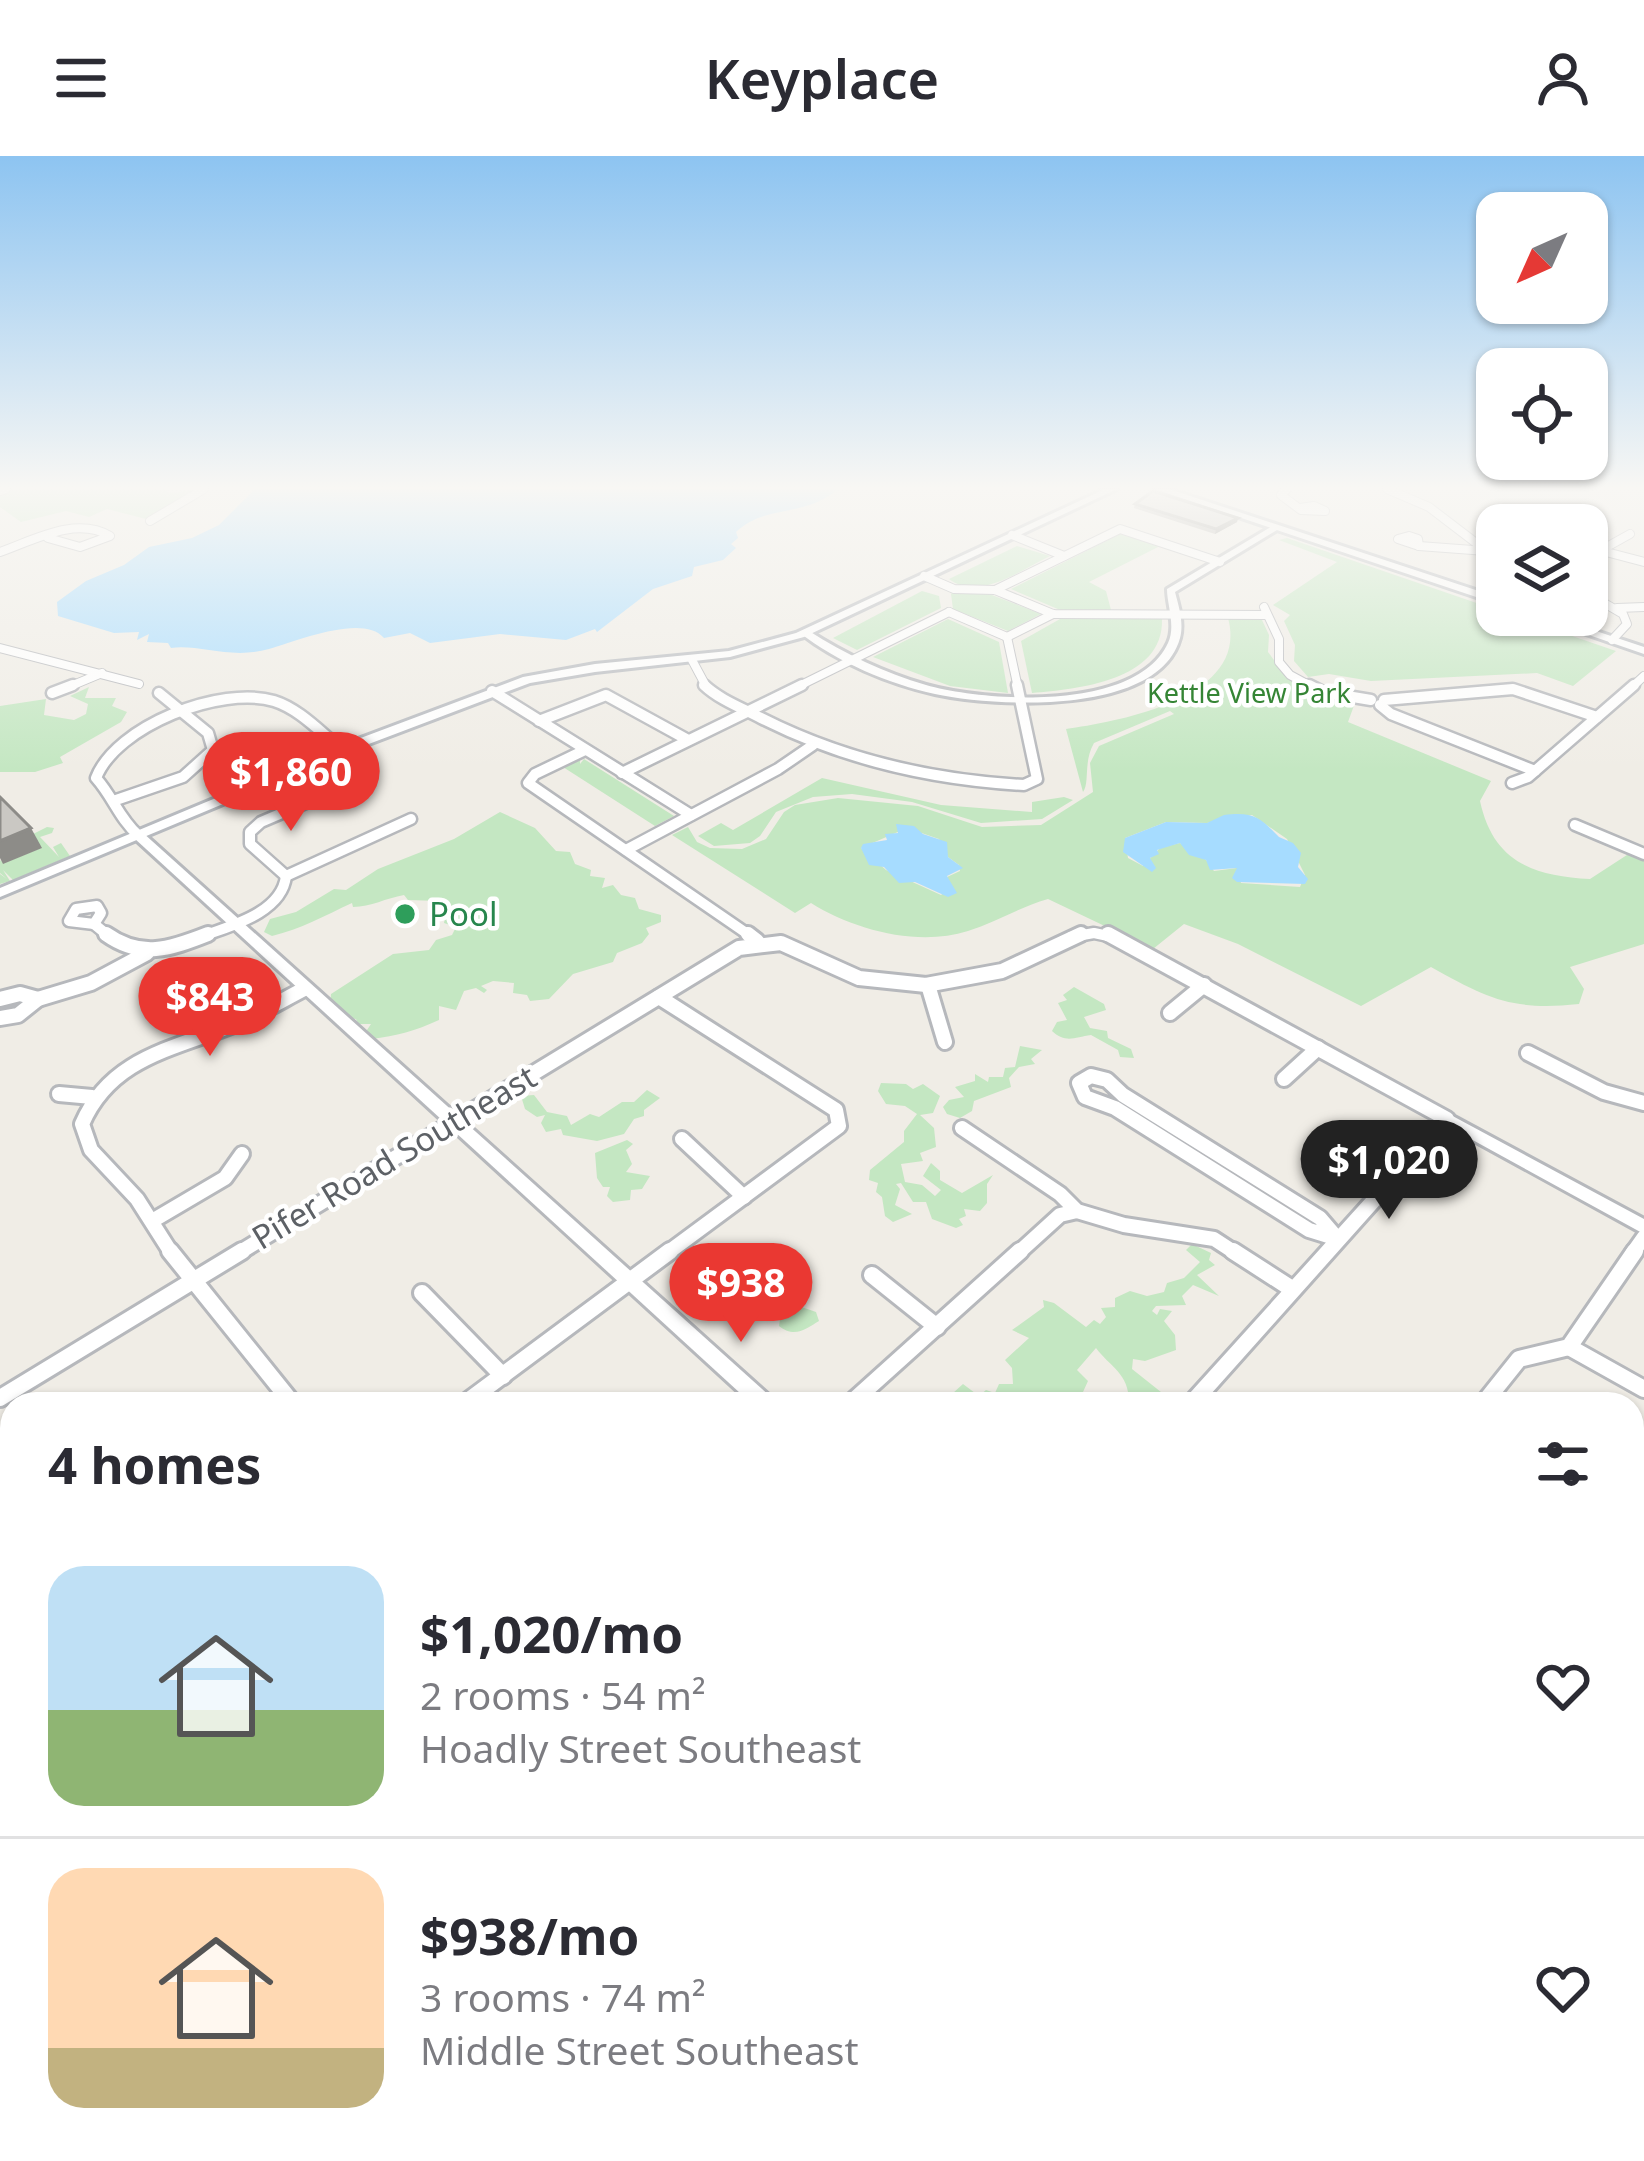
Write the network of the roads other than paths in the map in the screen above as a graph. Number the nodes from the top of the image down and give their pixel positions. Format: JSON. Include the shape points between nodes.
{"nodes":[{"id":1,"x":919,"y":583,"type":"edge"},
{"id":2,"x":930,"y":583,"type":"edge"},
{"id":3,"x":1010,"y":583,"type":"edge"},
{"id":4,"x":1180,"y":583,"type":"edge"},
{"id":5,"x":1442,"y":583,"type":"edge"},
{"id":6,"x":995,"y":590,"type":"junction"},
{"id":7,"x":950,"y":591,"type":"junction"},
{"id":8,"x":1476,"y":594,"type":"edge"},
{"id":9,"x":1608,"y":604,"type":"edge"},
{"id":10,"x":1644,"y":609,"type":"edge"},
{"id":11,"x":1619,"y":610,"type":"junction"},
{"id":12,"x":949,"y":613,"type":"junction"},
{"id":13,"x":1053,"y":614,"type":"junction"},
{"id":14,"x":1174,"y":614,"type":"junction"},
{"id":15,"x":809,"y":636,"type":"junction"},
{"id":16,"x":1600,"y":636,"type":"edge"},
{"id":17,"x":1007,"y":637,"type":"junction"},
{"id":18,"x":1612,"y":640,"type":"junction"},
{"id":19,"x":0,"y":648,"type":"edge"},
{"id":20,"x":1644,"y":651,"type":"edge"},
{"id":21,"x":854,"y":658,"type":"junction"},
{"id":22,"x":693,"y":662,"type":"junction"},
{"id":23,"x":102,"y":673,"type":"junction"},
{"id":24,"x":1644,"y":676,"type":"edge"},
{"id":25,"x":139,"y":684,"type":"dead end"},
{"id":26,"x":492,"y":691,"type":"junction"},
{"id":27,"x":52,"y":693,"type":"dead end"},
{"id":28,"x":159,"y":693,"type":"dead end"},
{"id":29,"x":1020,"y":700,"type":"junction"},
{"id":30,"x":1378,"y":702,"type":"junction"},
{"id":31,"x":747,"y":711,"type":"junction"},
{"id":32,"x":184,"y":713,"type":"junction"},
{"id":33,"x":1597,"y":717,"type":"junction"},
{"id":34,"x":538,"y":721,"type":"junction"},
{"id":35,"x":688,"y":740,"type":"junction"},
{"id":36,"x":813,"y":745,"type":"junction"},
{"id":37,"x":343,"y":750,"type":"junction"},
{"id":38,"x":585,"y":750,"type":"junction"},
{"id":39,"x":1534,"y":771,"type":"junction"},
{"id":40,"x":622,"y":772,"type":"junction"},
{"id":41,"x":1512,"y":783,"type":"dead end"},
{"id":42,"x":322,"y":796,"type":"dead end"},
{"id":43,"x":116,"y":800,"type":"junction"},
{"id":44,"x":691,"y":815,"type":"junction"},
{"id":45,"x":411,"y":819,"type":"dead end"},
{"id":46,"x":1575,"y":825,"type":"dead end"},
{"id":47,"x":138,"y":835,"type":"junction"},
{"id":48,"x":626,"y":850,"type":"junction"},
{"id":49,"x":1644,"y":854,"type":"edge"},
{"id":50,"x":286,"y":876,"type":"junction"},
{"id":51,"x":0,"y":892,"type":"edge"},
{"id":52,"x":234,"y":921,"type":"junction"},
{"id":53,"x":94,"y":924,"type":"dead end"},
{"id":54,"x":752,"y":936,"type":"junction"},
{"id":55,"x":147,"y":953,"type":"junction"},
{"id":56,"x":928,"y":985,"type":"junction"},
{"id":57,"x":1204,"y":985,"type":"junction"},
{"id":58,"x":304,"y":989,"type":"junction"},
{"id":59,"x":659,"y":997,"type":"junction"},
{"id":60,"x":38,"y":999,"type":"junction"},
{"id":61,"x":0,"y":1000,"type":"edge"},
{"id":62,"x":1170,"y":1013,"type":"dead end"},
{"id":63,"x":0,"y":1018,"type":"edge"},
{"id":64,"x":945,"y":1042,"type":"dead end"},
{"id":65,"x":1318,"y":1048,"type":"junction"},
{"id":66,"x":1528,"y":1053,"type":"dead end"},
{"id":67,"x":1284,"y":1079,"type":"dead end"},
{"id":68,"x":59,"y":1094,"type":"dead end"},
{"id":69,"x":92,"y":1097,"type":"junction"},
{"id":70,"x":1644,"y":1102,"type":"edge"},
{"id":71,"x":1447,"y":1119,"type":"junction"},
{"id":72,"x":454,"y":1120,"type":"junction"},
{"id":73,"x":962,"y":1128,"type":"dead end"},
{"id":74,"x":682,"y":1138,"type":"dead end"},
{"id":75,"x":242,"y":1154,"type":"dead end"},
{"id":76,"x":744,"y":1197,"type":"junction"},
{"id":77,"x":1077,"y":1210,"type":"junction"},
{"id":78,"x":152,"y":1221,"type":"junction"},
{"id":79,"x":1644,"y":1227,"type":"edge"},
{"id":80,"x":1644,"y":1237,"type":"edge"},
{"id":81,"x":1338,"y":1239,"type":"junction"},
{"id":82,"x":872,"y":1275,"type":"dead end"},
{"id":83,"x":192,"y":1279,"type":"junction"},
{"id":84,"x":630,"y":1282,"type":"junction"},
{"id":85,"x":1292,"y":1289,"type":"junction"},
{"id":86,"x":422,"y":1293,"type":"dead end"},
{"id":87,"x":937,"y":1327,"type":"junction"},
{"id":88,"x":1569,"y":1347,"type":"junction"},
{"id":89,"x":503,"y":1376,"type":"junction"},
{"id":90,"x":1644,"y":1389,"type":"edge"},
{"id":91,"x":10,"y":1392,"type":"edge"},
{"id":92,"x":283,"y":1392,"type":"edge"},
{"id":93,"x":481,"y":1392,"type":"edge"},
{"id":94,"x":752,"y":1392,"type":"edge"},
{"id":95,"x":864,"y":1392,"type":"edge"},
{"id":96,"x":1206,"y":1392,"type":"edge"},
{"id":97,"x":1493,"y":1392,"type":"edge"}],
"edges":[{"from":1,"to":15,"type":"main road"},
{"from":2,"to":7,"type":"street"},
{"from":3,"to":6,"type":"street"},
{"from":4,"to":14,"type":"street","via":[[1173,587]]},
{"from":5,"to":8,"type":"main road"},
{"from":6,"to":7,"type":"street"},
{"from":6,"to":13,"type":"street"},
{"from":7,"to":12,"type":"street"},
{"from":9,"to":11,"type":"street"},
{"from":10,"to":11,"type":"street"},
{"from":11,"to":18,"type":"street","via":[[1627,624]]},
{"from":12,"to":17,"type":"street"},
{"from":12,"to":21,"type":"street"},
{"from":13,"to":14,"type":"street"},
{"from":13,"to":17,"type":"street"},
{"from":14,"to":29,"type":"street","via":[[1172,646],[1144,674],[1084,695]]},
{"from":14,"to":30,"type":"street","via":[[1266,611],[1279,662],[1296,680]]},
{"from":15,"to":21,"type":"street"},
{"from":15,"to":22,"type":"main road"},
{"from":16,"to":18,"type":"main road"},
{"from":17,"to":29,"type":"street"},
{"from":18,"to":20,"type":"main road"},
{"from":19,"to":23,"type":"street"},
{"from":21,"to":29,"type":"street","via":[[927,689]]},
{"from":21,"to":31,"type":"street"},
{"from":22,"to":26,"type":"main road","via":[[581,671]]},
{"from":22,"to":31,"type":"street","via":[[698,683]]},
{"from":23,"to":25,"type":"street"},
{"from":23,"to":27,"type":"street"},
{"from":24,"to":33,"type":"street"},
{"from":26,"to":34,"type":"street"},
{"from":26,"to":37,"type":"main road"},
{"from":28,"to":32,"type":"street"},
{"from":29,"to":36,"type":"street","via":[[1033,783],[907,772]]},
{"from":30,"to":33,"type":"street","via":[[1513,689]]},
{"from":30,"to":39,"type":"street","via":[[1390,714]]},
{"from":31,"to":35,"type":"street"},
{"from":31,"to":36,"type":"street"},
{"from":32,"to":37,"type":"street","via":[[263,699]]},
{"from":32,"to":43,"type":"street","via":[[104,755],[97,778]]},
{"from":32,"to":43,"type":"street","via":[[213,741],[208,759],[182,778]]},
{"from":33,"to":39,"type":"street"},
{"from":34,"to":35,"type":"street","via":[[607,694]]},
{"from":34,"to":38,"type":"street"},
{"from":35,"to":40,"type":"street"},
{"from":36,"to":44,"type":"street"},
{"from":37,"to":47,"type":"main road"},
{"from":38,"to":40,"type":"street"},
{"from":38,"to":48,"type":"street","via":[[528,783]]},
{"from":39,"to":41,"type":"street"},
{"from":40,"to":44,"type":"street"},
{"from":42,"to":50,"type":"street","via":[[250,832],[250,844]]},
{"from":43,"to":47,"type":"street","via":[[122,821]]},
{"from":44,"to":48,"type":"street"},
{"from":45,"to":50,"type":"street"},
{"from":46,"to":49,"type":"street"},
{"from":47,"to":51,"type":"main road"},
{"from":47,"to":52,"type":"street"},
{"from":48,"to":54,"type":"street"},
{"from":50,"to":52,"type":"street","via":[[282,894]]},
{"from":52,"to":55,"type":"street"},
{"from":52,"to":58,"type":"street"},
{"from":53,"to":55,"type":"street","via":[[112,941]]},
{"from":54,"to":56,"type":"street","via":[[796,945],[862,979]]},
{"from":54,"to":59,"type":"street","name":"Pifer Road Southeast"},
{"from":55,"to":60,"type":"street","via":[[113,974]]},
{"from":56,"to":57,"type":"street","via":[[1004,970],[1075,934],[1099,932]]},
{"from":56,"to":64,"type":"street"},
{"from":57,"to":62,"type":"street"},
{"from":57,"to":65,"type":"street"},
{"from":58,"to":69,"type":"street","via":[[134,1062]]},
{"from":58,"to":72,"type":"street"},
{"from":59,"to":72,"type":"street","name":"Pifer Road Southeast"},
{"from":59,"to":76,"type":"street","via":[[717,1040],[773,1065],[841,1121]]},
{"from":60,"to":61,"type":"street"},
{"from":60,"to":63,"type":"street"},
{"from":65,"to":67,"type":"street"},
{"from":65,"to":71,"type":"street"},
{"from":66,"to":70,"type":"street","via":[[1604,1092]]},
{"from":68,"to":69,"type":"street"},
{"from":69,"to":78,"type":"street","via":[[84,1138]]},
{"from":71,"to":79,"type":"street"},
{"from":71,"to":81,"type":"street"},
{"from":72,"to":83,"type":"street","name":"Pifer Road Southeast"},
{"from":72,"to":84,"type":"street"},
{"from":73,"to":77,"type":"street"},
{"from":74,"to":76,"type":"street"},
{"from":75,"to":78,"type":"street","via":[[225,1178]]},
{"from":76,"to":84,"type":"street"},
{"from":77,"to":85,"type":"street","via":[[1214,1239]]},
{"from":77,"to":87,"type":"street","via":[[1060,1215]]},
{"from":78,"to":83,"type":"street"},
{"from":80,"to":88,"type":"street"},
{"from":81,"to":81,"type":"street","via":[[1320,1218],[1107,1079],[1079,1083],[1085,1097],[1309,1230]]},
{"from":81,"to":85,"type":"street"},
{"from":82,"to":87,"type":"street"},
{"from":83,"to":91,"type":"street","name":"Pifer Road Southeast"},
{"from":83,"to":92,"type":"street"},
{"from":84,"to":89,"type":"street"},
{"from":84,"to":94,"type":"street"},
{"from":85,"to":96,"type":"street"},
{"from":86,"to":89,"type":"street"},
{"from":87,"to":95,"type":"street"},
{"from":88,"to":90,"type":"street"},
{"from":88,"to":97,"type":"street","via":[[1519,1359]]},
{"from":89,"to":93,"type":"street"}]}
